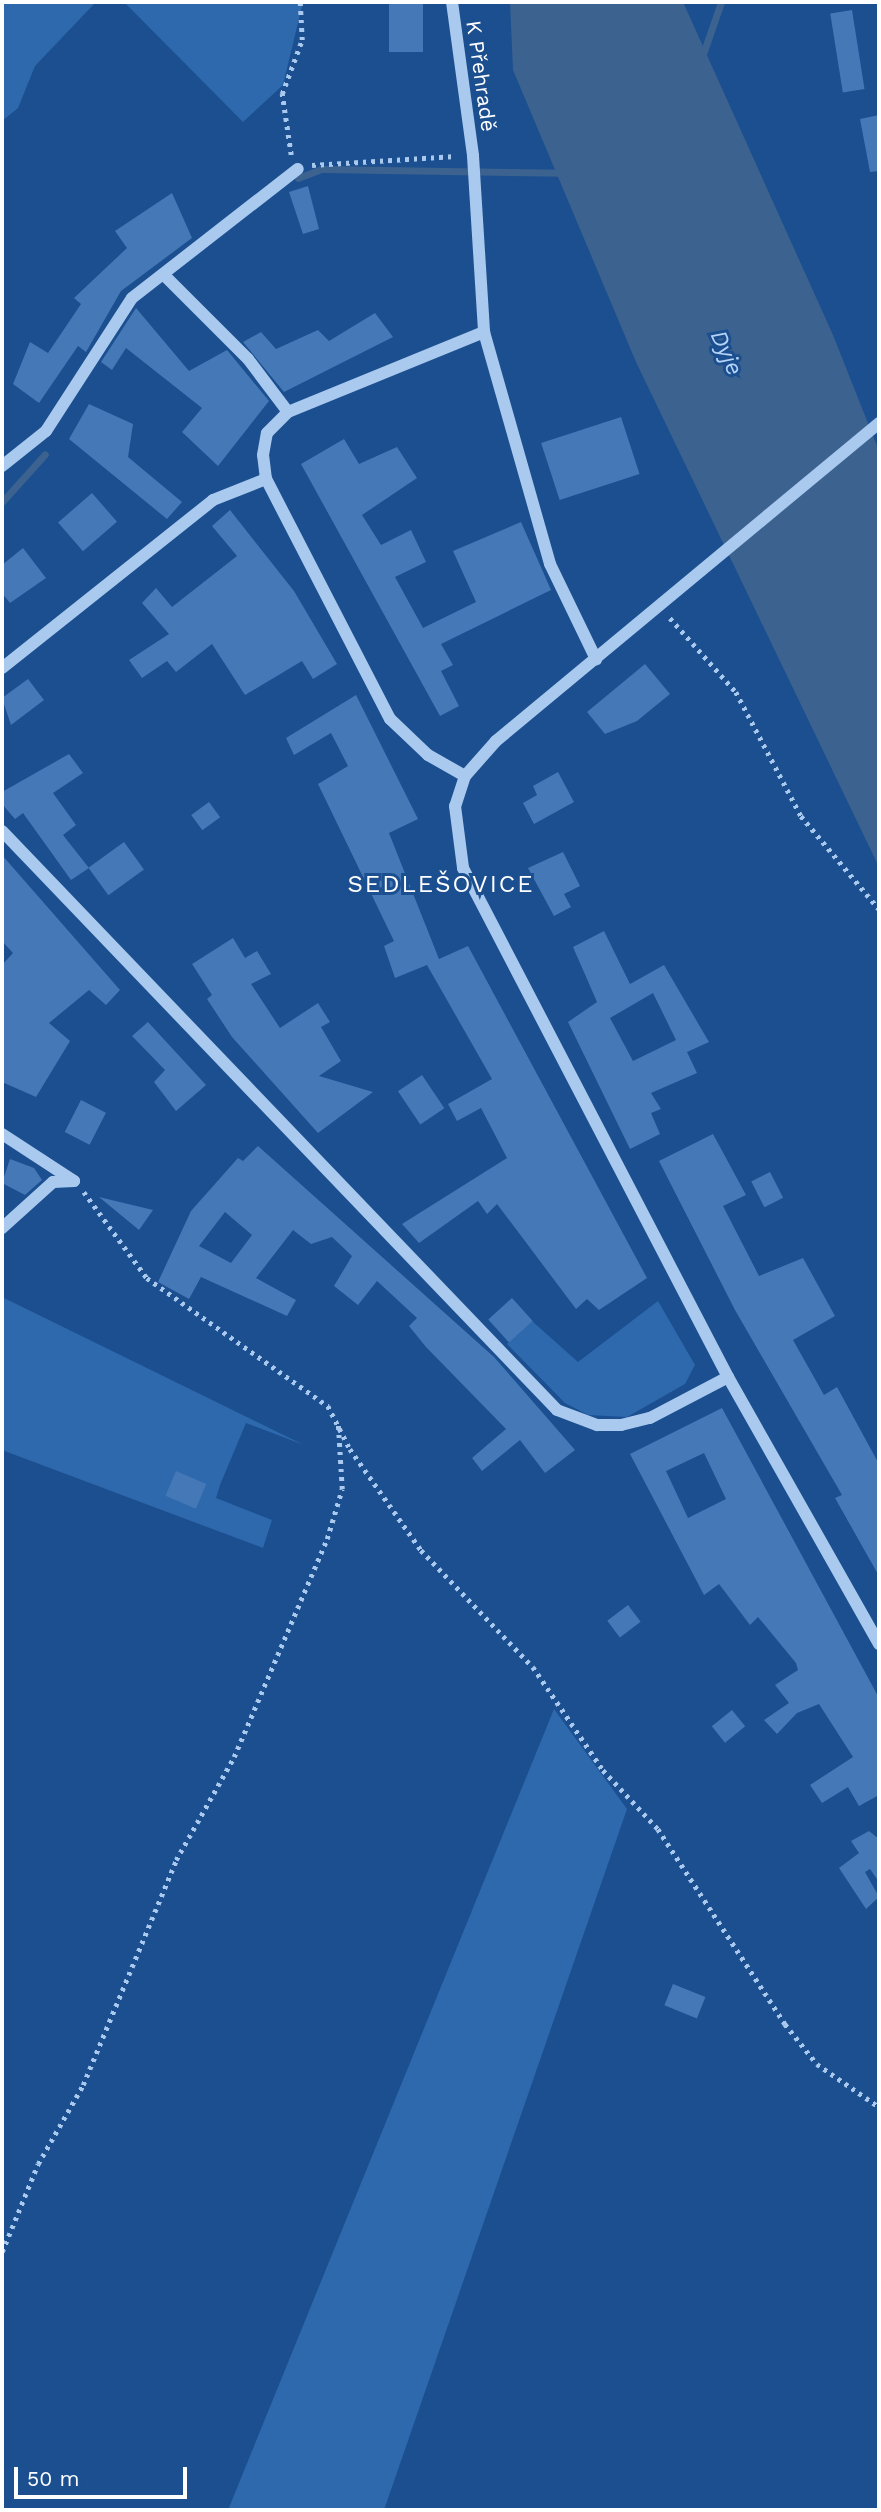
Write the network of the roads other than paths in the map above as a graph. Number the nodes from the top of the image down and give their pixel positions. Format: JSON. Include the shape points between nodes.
{"nodes":[{"id":1,"x":452,"y":2,"type":"edge"},
{"id":2,"x":293,"y":173,"type":"road end"},
{"id":3,"x":166,"y":277,"type":"junction"},
{"id":4,"x":485,"y":332,"type":"junction"},
{"id":5,"x":288,"y":412,"type":"junction"},
{"id":6,"x":879,"y":423,"type":"edge"},
{"id":7,"x":2,"y":466,"type":"edge"},
{"id":8,"x":266,"y":480,"type":"junction"},
{"id":9,"x":596,"y":659,"type":"junction"},
{"id":10,"x":2,"y":668,"type":"edge"},
{"id":11,"x":465,"y":776,"type":"junction"},
{"id":12,"x":2,"y":831,"type":"edge"},
{"id":13,"x":2,"y":1134,"type":"edge"},
{"id":14,"x":2,"y":1228,"type":"edge"},
{"id":15,"x":728,"y":1377,"type":"junction"},
{"id":16,"x":879,"y":1644,"type":"edge"}],
"edges":[{"from":1,"to":4,"type":"street","name":"K Přehradě","via":[[475,173]]},
{"from":2,"to":3,"type":"street"},
{"from":3,"to":5,"type":"street","via":[[248,359]]},
{"from":3,"to":7,"type":"street","via":[[132,298],[46,431]]},
{"from":4,"to":5,"type":"street"},
{"from":4,"to":9,"type":"street","name":"K Přehradě","via":[[550,564]]},
{"from":5,"to":8,"type":"street","via":[[267,433]]},
{"from":6,"to":9,"type":"street"},
{"from":8,"to":10,"type":"street","via":[[213,500]]},
{"from":8,"to":11,"type":"street","via":[[390,719],[428,755]]},
{"from":9,"to":11,"type":"street","via":[[496,741]]},
{"from":11,"to":15,"type":"street","via":[[456,806],[463,868]]},
{"from":12,"to":15,"type":"street","via":[[557,1410],[597,1424],[621,1425],[650,1418]]},
{"from":13,"to":14,"type":"street","via":[[74,1181],[53,1182]]},
{"from":15,"to":16,"type":"street"}]}
